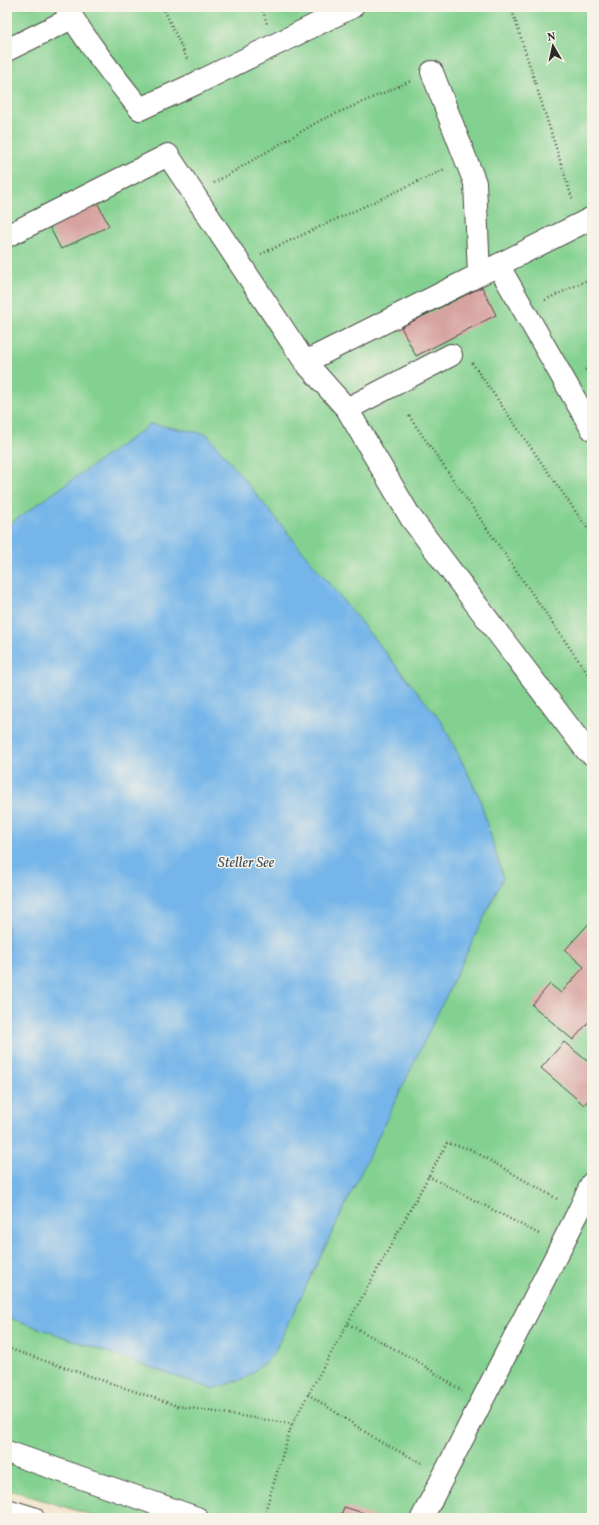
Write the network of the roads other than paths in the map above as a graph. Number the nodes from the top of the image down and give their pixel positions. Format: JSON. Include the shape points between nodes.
{"nodes":[{"id":1,"x":352,"y":7,"type":"edge"},
{"id":2,"x":69,"y":12,"type":"edge"},
{"id":3,"x":7,"y":50,"type":"edge"},
{"id":4,"x":432,"y":72,"type":"road end"},
{"id":5,"x":586,"y":221,"type":"edge"},
{"id":6,"x":7,"y":236,"type":"edge"},
{"id":7,"x":498,"y":265,"type":"junction"},
{"id":8,"x":479,"y":274,"type":"junction"},
{"id":9,"x":451,"y":354,"type":"road end"},
{"id":10,"x":305,"y":362,"type":"junction"},
{"id":11,"x":347,"y":409,"type":"junction"},
{"id":12,"x":592,"y":429,"type":"edge"},
{"id":13,"x":592,"y":754,"type":"edge"},
{"id":14,"x":592,"y":1183,"type":"edge"},
{"id":15,"x":7,"y":1452,"type":"edge"},
{"id":16,"x":7,"y":1510,"type":"edge"},
{"id":17,"x":33,"y":1518,"type":"edge"},
{"id":18,"x":197,"y":1518,"type":"edge"},
{"id":19,"x":422,"y":1518,"type":"edge"}],
"edges":[{"from":1,"to":2,"type":"street","via":[[140,109]]},
{"from":2,"to":3,"type":"street"},
{"from":4,"to":8,"type":"street","via":[[475,183]]},
{"from":5,"to":7,"type":"street"},
{"from":6,"to":10,"type":"street","via":[[168,155]]},
{"from":7,"to":8,"type":"street"},
{"from":7,"to":12,"type":"street"},
{"from":8,"to":10,"type":"street"},
{"from":9,"to":11,"type":"street"},
{"from":10,"to":11,"type":"street"},
{"from":11,"to":13,"type":"street","via":[[411,518],[587,751]]},
{"from":14,"to":19,"type":"street"},
{"from":15,"to":18,"type":"street"},
{"from":16,"to":17,"type":"street"}]}
